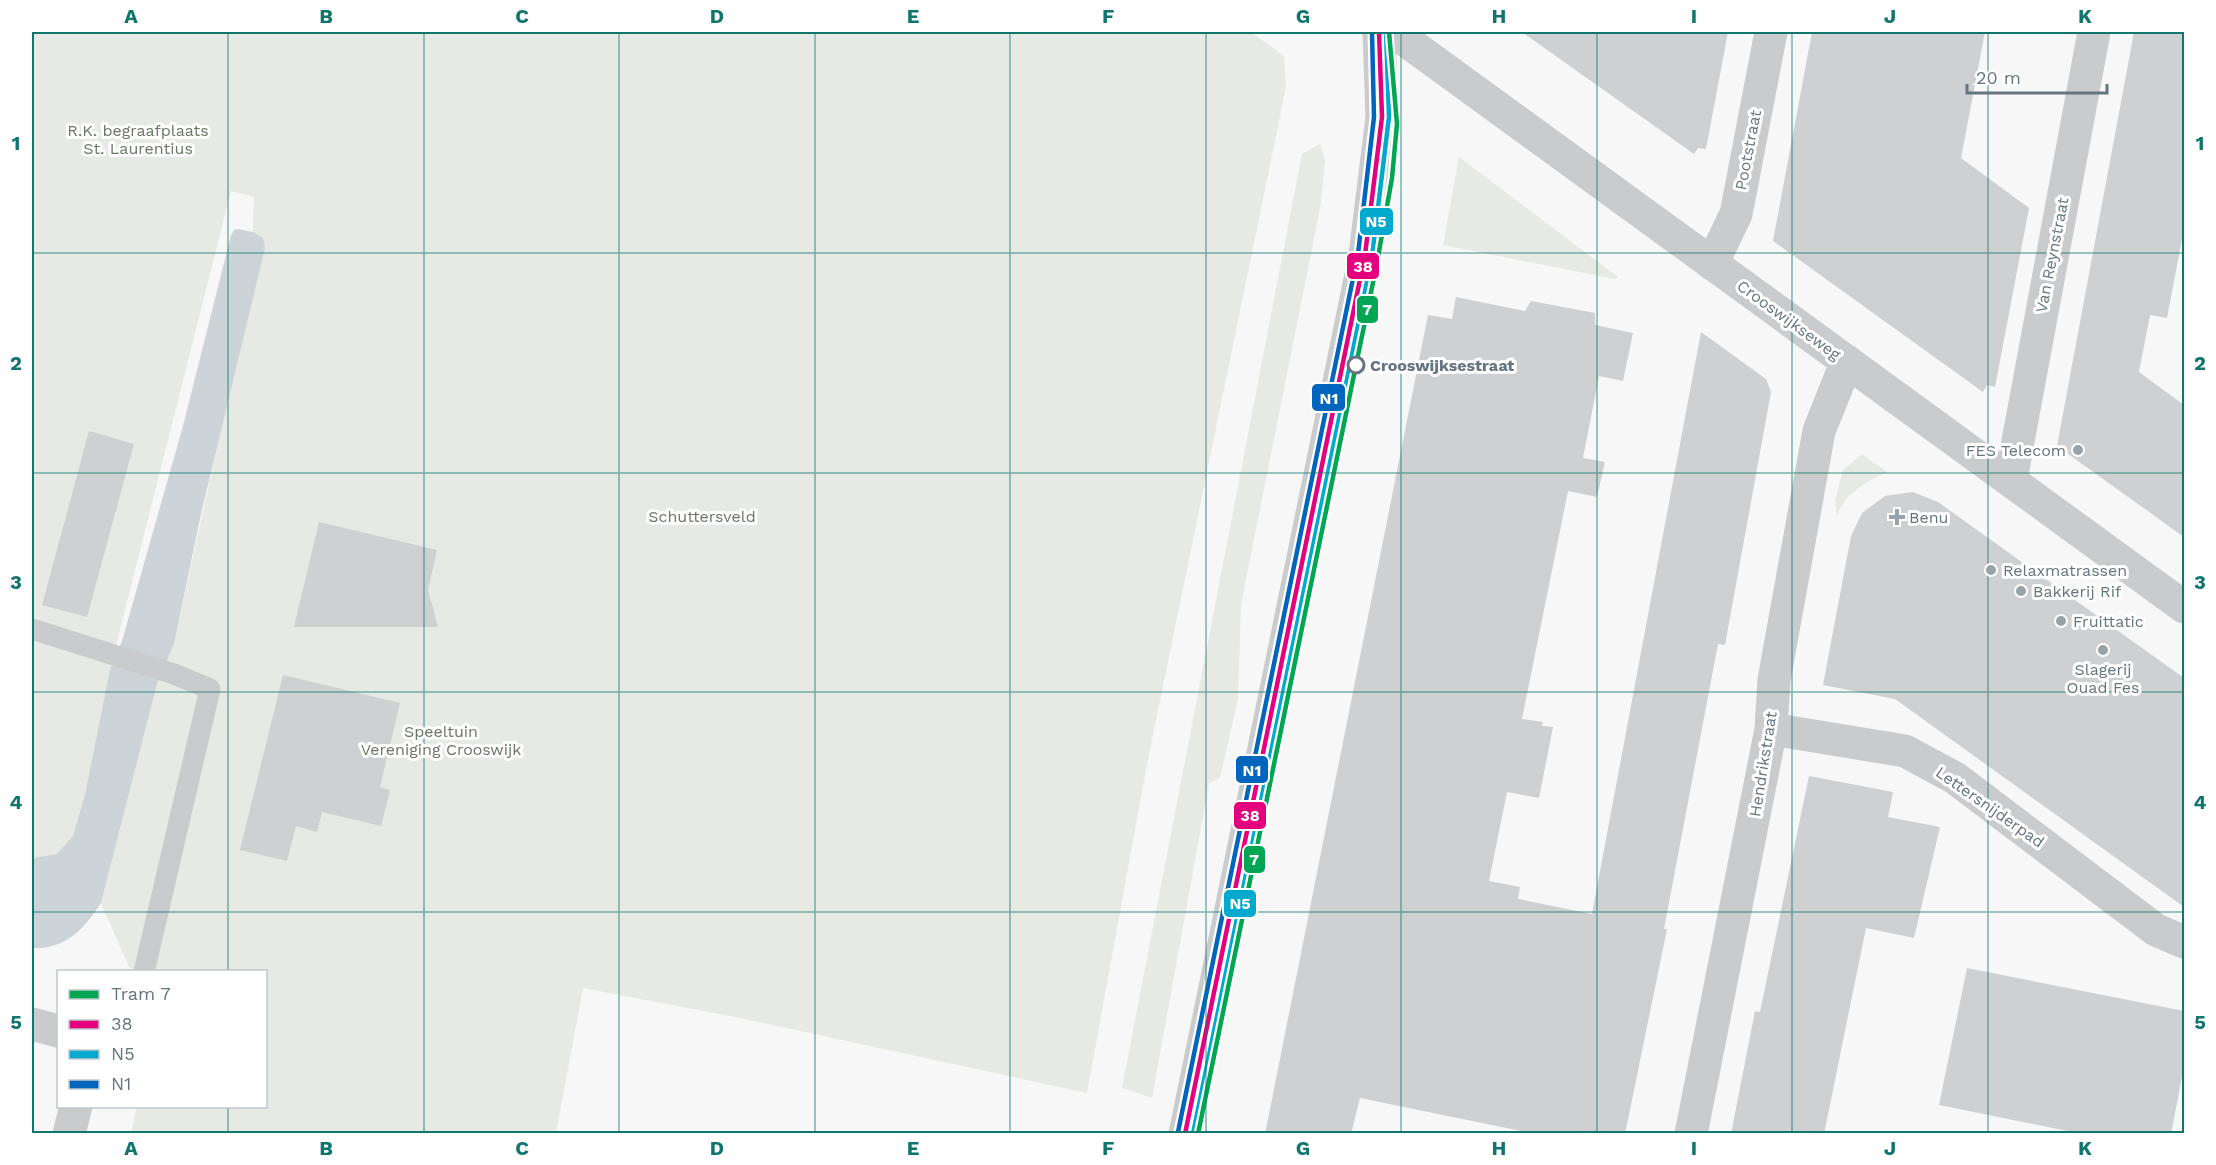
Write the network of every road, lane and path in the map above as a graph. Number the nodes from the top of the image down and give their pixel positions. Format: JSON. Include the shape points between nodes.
{"nodes":[{"id":1,"x":1379,"y":32,"type":"edge"},
{"id":2,"x":1394,"y":32,"type":"edge"},
{"id":3,"x":1771,"y":32,"type":"edge"},
{"id":4,"x":2094,"y":32,"type":"edge"},
{"id":5,"x":1712,"y":264,"type":"junction"},
{"id":6,"x":1847,"y":361,"type":"junction"},
{"id":7,"x":2011,"y":479,"type":"junction"},
{"id":8,"x":2184,"y":607,"type":"edge"},
{"id":9,"x":32,"y":629,"type":"edge"},
{"id":10,"x":1772,"y":729,"type":"junction"},
{"id":11,"x":2184,"y":942,"type":"edge"},
{"id":12,"x":144,"y":970,"type":"edge"},
{"id":13,"x":32,"y":1024,"type":"edge"},
{"id":14,"x":57,"y":1031,"type":"edge"},
{"id":15,"x":76,"y":1108,"type":"edge"},
{"id":16,"x":69,"y":1134,"type":"edge"},
{"id":17,"x":1185,"y":1134,"type":"edge"},
{"id":18,"x":1691,"y":1134,"type":"edge"}],
"edges":[{"from":1,"to":17,"type":"street","via":[[1382,117],[1365,255]]},
{"from":2,"to":5,"type":"street","name":"Crooswijkseweg"},
{"from":3,"to":5,"type":"street","name":"Pootstraat","via":[[1736,214]]},
{"from":4,"to":7,"type":"street","name":"Van Reynstraat"},
{"from":5,"to":6,"type":"street","name":"Crooswijkseweg"},
{"from":6,"to":7,"type":"street","name":"Crooswijkseweg"},
{"from":6,"to":10,"type":"street","name":"Hendrikstraat","via":[[1820,431],[1774,680]]},
{"from":7,"to":8,"type":"street","name":"Crooswijkseweg"},
{"from":9,"to":12,"type":"lane","via":[[210,689]]},
{"from":10,"to":11,"type":"street","name":"Lettersnijderpad","via":[[1905,751],[1955,778],[2156,930]]},
{"from":10,"to":18,"type":"street","name":"Hendrikstraat"},
{"from":13,"to":14,"type":"street"},
{"from":15,"to":16,"type":"street"}]}
